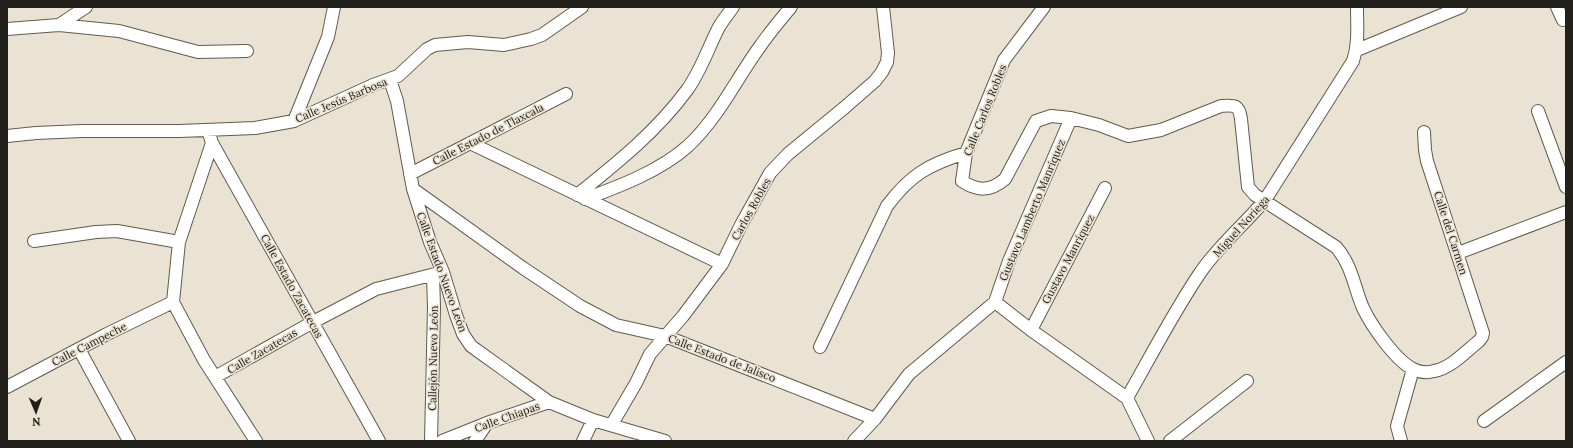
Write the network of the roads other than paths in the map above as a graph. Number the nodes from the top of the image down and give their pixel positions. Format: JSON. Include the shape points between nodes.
{"nodes":[{"id":1,"x":86,"y":7,"type":"edge"},
{"id":2,"x":334,"y":7,"type":"edge"},
{"id":3,"x":582,"y":7,"type":"edge"},
{"id":4,"x":733,"y":7,"type":"edge"},
{"id":5,"x":791,"y":7,"type":"edge"},
{"id":6,"x":883,"y":7,"type":"edge"},
{"id":7,"x":1044,"y":7,"type":"edge"},
{"id":8,"x":1357,"y":7,"type":"edge"},
{"id":9,"x":1461,"y":7,"type":"edge"},
{"id":10,"x":1557,"y":7,"type":"edge"},
{"id":11,"x":1563,"y":20,"type":"dead end"},
{"id":12,"x":59,"y":25,"type":"junction"},
{"id":13,"x":7,"y":29,"type":"edge"},
{"id":14,"x":1357,"y":50,"type":"junction"},
{"id":15,"x":247,"y":51,"type":"dead end"},
{"id":16,"x":390,"y":80,"type":"junction"},
{"id":17,"x":566,"y":94,"type":"dead end"},
{"id":18,"x":1538,"y":112,"type":"dead end"},
{"id":19,"x":1071,"y":118,"type":"junction"},
{"id":20,"x":294,"y":121,"type":"junction"},
{"id":21,"x":208,"y":130,"type":"junction"},
{"id":22,"x":1424,"y":132,"type":"dead end"},
{"id":23,"x":7,"y":136,"type":"edge"},
{"id":24,"x":212,"y":143,"type":"junction"},
{"id":25,"x":470,"y":143,"type":"junction"},
{"id":26,"x":966,"y":153,"type":"junction"},
{"id":27,"x":410,"y":174,"type":"junction"},
{"id":28,"x":1566,"y":187,"type":"edge"},
{"id":29,"x":1105,"y":188,"type":"dead end"},
{"id":30,"x":413,"y":189,"type":"junction"},
{"id":31,"x":581,"y":197,"type":"junction"},
{"id":32,"x":1265,"y":200,"type":"junction"},
{"id":33,"x":1566,"y":212,"type":"edge"},
{"id":34,"x":34,"y":241,"type":"dead end"},
{"id":35,"x":179,"y":242,"type":"junction"},
{"id":36,"x":1458,"y":253,"type":"junction"},
{"id":37,"x":722,"y":264,"type":"junction"},
{"id":38,"x":438,"y":274,"type":"junction"},
{"id":39,"x":173,"y":302,"type":"junction"},
{"id":40,"x":995,"y":302,"type":"junction"},
{"id":41,"x":313,"y":322,"type":"junction"},
{"id":42,"x":1031,"y":330,"type":"junction"},
{"id":43,"x":665,"y":336,"type":"junction"},
{"id":44,"x":820,"y":347,"type":"dead end"},
{"id":45,"x":79,"y":350,"type":"junction"},
{"id":46,"x":1566,"y":362,"type":"edge"},
{"id":47,"x":1413,"y":369,"type":"junction"},
{"id":48,"x":215,"y":377,"type":"junction"},
{"id":49,"x":1247,"y":381,"type":"dead end"},
{"id":50,"x":7,"y":388,"type":"edge"},
{"id":51,"x":1127,"y":398,"type":"junction"},
{"id":52,"x":549,"y":402,"type":"junction"},
{"id":53,"x":875,"y":419,"type":"junction"},
{"id":54,"x":593,"y":420,"type":"junction"},
{"id":55,"x":1484,"y":421,"type":"dead end"},
{"id":56,"x":487,"y":423,"type":"junction"},
{"id":57,"x":612,"y":424,"type":"junction"},
{"id":58,"x":129,"y":441,"type":"edge"},
{"id":59,"x":256,"y":441,"type":"edge"},
{"id":60,"x":379,"y":441,"type":"edge"},
{"id":61,"x":431,"y":441,"type":"edge"},
{"id":62,"x":442,"y":441,"type":"edge"},
{"id":63,"x":475,"y":441,"type":"edge"},
{"id":64,"x":583,"y":441,"type":"edge"},
{"id":65,"x":664,"y":441,"type":"edge"},
{"id":66,"x":854,"y":441,"type":"edge"},
{"id":67,"x":1148,"y":441,"type":"edge"},
{"id":68,"x":1170,"y":441,"type":"edge"},
{"id":69,"x":1401,"y":441,"type":"edge"}],
"edges":[{"from":1,"to":12,"type":"street"},
{"from":2,"to":20,"type":"street","via":[[328,37]]},
{"from":3,"to":16,"type":"street","name":"Calle Jesús Barbosa","via":[[542,35],[530,40],[504,45],[468,42],[435,45]]},
{"from":4,"to":31,"type":"street","via":[[720,25],[688,89],[634,148]]},
{"from":5,"to":31,"type":"street","via":[[760,45],[713,120],[687,146],[670,159],[634,179]]},
{"from":6,"to":37,"type":"street","name":"Carlos Robles","via":[[888,53],[882,72],[855,99],[788,154],[770,173]]},
{"from":7,"to":26,"type":"street","name":"Calle Carlos Robles","via":[[1004,60]]},
{"from":8,"to":14,"type":"street","name":"Miguel Noriega"},
{"from":9,"to":14,"type":"street"},
{"from":10,"to":11,"type":"street"},
{"from":12,"to":13,"type":"street"},
{"from":12,"to":15,"type":"street","via":[[119,31],[198,52]]},
{"from":14,"to":32,"type":"street","name":"Miguel Noriega","via":[[1353,61]]},
{"from":16,"to":20,"type":"street","name":"Calle Jesús Barbosa","via":[[373,85]]},
{"from":16,"to":27,"type":"street","name":"Calle Estado Nuevo León","via":[[397,101]]},
{"from":17,"to":25,"type":"street","name":"Calle Estado de Tlaxcala"},
{"from":18,"to":28,"type":"street"},
{"from":19,"to":26,"type":"street","name":"Calle Carlos Robles","via":[[1051,116],[1036,121],[1005,179],[997,186],[972,188],[962,181]]},
{"from":19,"to":32,"type":"street","name":"Calle Carlos Robles","via":[[1128,136],[1161,130],[1221,106],[1236,106],[1241,119],[1248,187],[1255,195]]},
{"from":19,"to":40,"type":"street","name":"Gustavo Lamberto Manríquez","via":[[1009,261]]},
{"from":20,"to":21,"type":"street","name":"Calle Jesús Barbosa","via":[[255,128]]},
{"from":21,"to":23,"type":"street","name":"Calle Jesús Barbosa","via":[[82,131]]},
{"from":21,"to":24,"type":"street","name":"Calle Estado Zacatecas"},
{"from":22,"to":36,"type":"street","name":"Calle del Carmen","via":[[1427,161]]},
{"from":24,"to":35,"type":"street"},
{"from":24,"to":41,"type":"street","name":"Calle Estado Zacatecas"},
{"from":25,"to":27,"type":"street","name":"Calle Estado de Tlaxcala"},
{"from":25,"to":31,"type":"street"},
{"from":26,"to":44,"type":"street","via":[[922,170],[887,206]]},
{"from":27,"to":30,"type":"street","name":"Calle Estado Nuevo León"},
{"from":29,"to":42,"type":"street","name":"Gustavo Manríquez"},
{"from":30,"to":38,"type":"street","name":"Calle Estado Nuevo León"},
{"from":30,"to":43,"type":"street","name":"Calle Estado de Jalisco","via":[[580,306],[616,325]]},
{"from":31,"to":37,"type":"street"},
{"from":32,"to":47,"type":"street","via":[[1336,247],[1351,271],[1363,308],[1374,326],[1386,344]]},
{"from":32,"to":51,"type":"street","name":"Miguel Noriega","via":[[1200,273]]},
{"from":33,"to":36,"type":"street"},
{"from":34,"to":35,"type":"street","via":[[117,231]]},
{"from":35,"to":39,"type":"street"},
{"from":36,"to":47,"type":"street","name":"Calle del Carmen","via":[[1483,333],[1482,337],[1446,367],[1421,372]]},
{"from":37,"to":43,"type":"street","name":"Carlos Robles"},
{"from":38,"to":41,"type":"street","name":"Calle Zacatecas","via":[[376,289]]},
{"from":38,"to":52,"type":"street","name":"Calle Estado Nuevo León","via":[[463,334],[471,346]]},
{"from":38,"to":61,"type":"street","name":"Callejón Nuevo León","via":[[434,307]]},
{"from":39,"to":45,"type":"street","name":"Calle Campeche"},
{"from":39,"to":48,"type":"street"},
{"from":40,"to":42,"type":"street"},
{"from":40,"to":53,"type":"street","via":[[909,374]]},
{"from":41,"to":48,"type":"street","name":"Calle Zacatecas"},
{"from":41,"to":60,"type":"street","name":"Calle Estado Zacatecas"},
{"from":42,"to":51,"type":"street"},
{"from":43,"to":53,"type":"street","name":"Calle Estado de Jalisco"},
{"from":43,"to":57,"type":"street","name":"Carlos Robles","via":[[650,354]]},
{"from":45,"to":50,"type":"street","name":"Calle Campeche"},
{"from":45,"to":58,"type":"street"},
{"from":46,"to":55,"type":"street"},
{"from":47,"to":69,"type":"street","via":[[1398,419]]},
{"from":48,"to":59,"type":"street"},
{"from":49,"to":68,"type":"street"},
{"from":51,"to":67,"type":"street"},
{"from":52,"to":54,"type":"street","name":"Calle Estado Nuevo León"},
{"from":52,"to":56,"type":"street","name":"Calle Chiapas"},
{"from":53,"to":66,"type":"street"},
{"from":54,"to":57,"type":"street","name":"Calle Estado Nuevo León"},
{"from":54,"to":64,"type":"street"},
{"from":56,"to":62,"type":"street","name":"Calle Chiapas"},
{"from":56,"to":63,"type":"street"},
{"from":57,"to":65,"type":"street","name":"Calle Estado Nuevo León"}]}
